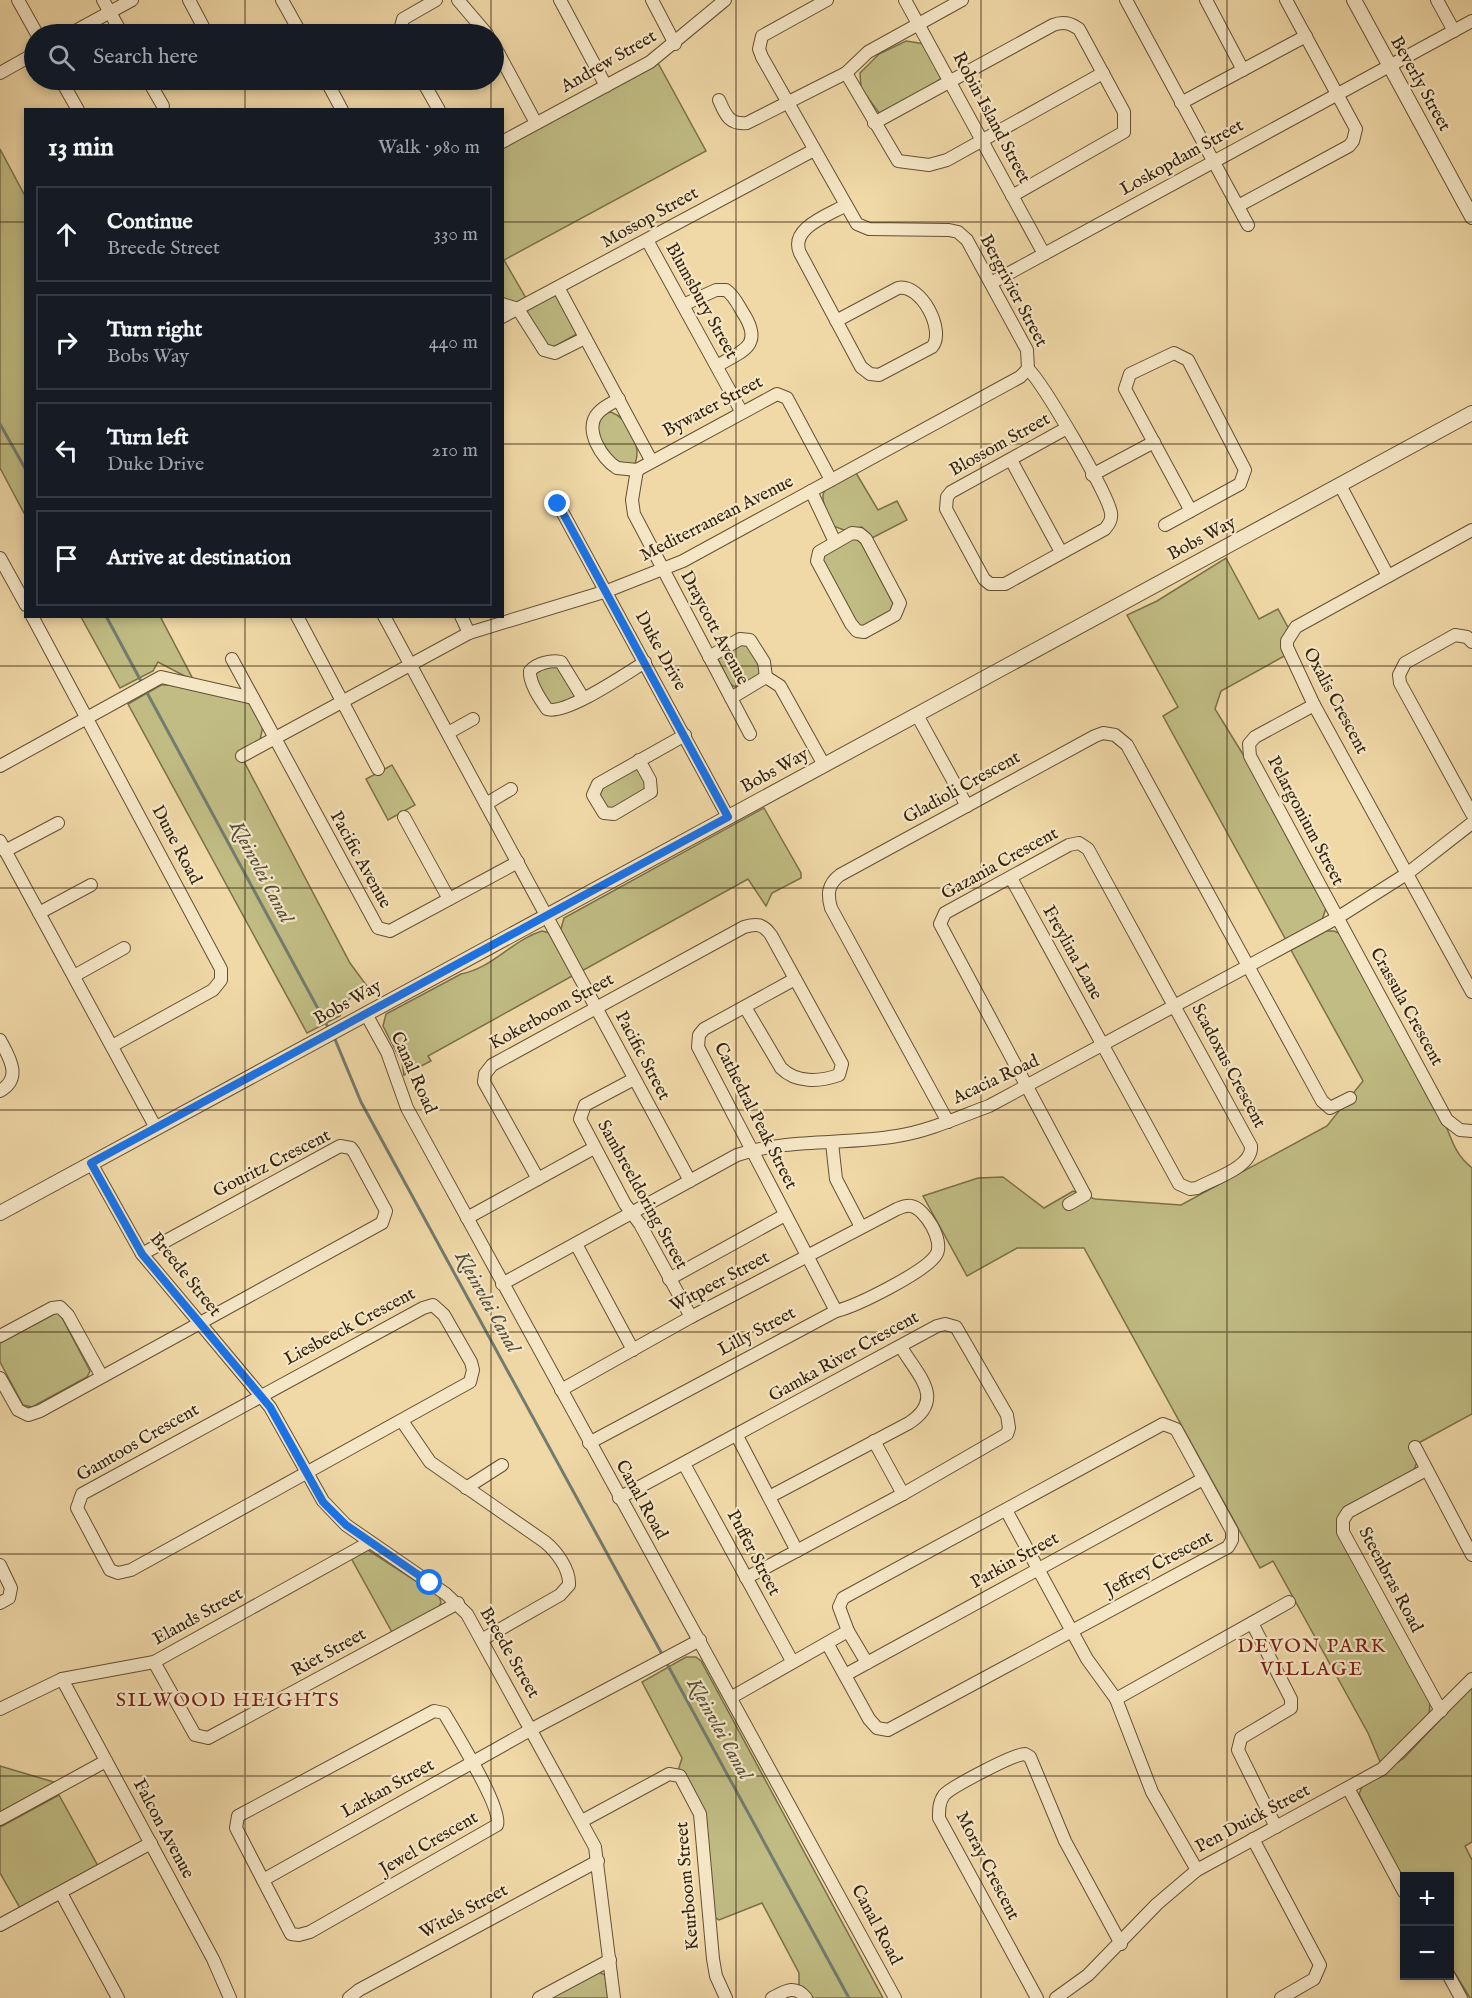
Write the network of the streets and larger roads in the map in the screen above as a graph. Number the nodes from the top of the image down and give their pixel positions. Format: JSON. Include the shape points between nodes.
{"nodes":[{"id":1,"x":18,"y":0,"type":"edge"},
{"id":2,"x":103,"y":0,"type":"edge"},
{"id":3,"x":132,"y":0,"type":"edge"},
{"id":4,"x":189,"y":0,"type":"edge"},
{"id":5,"x":282,"y":0,"type":"edge"},
{"id":6,"x":436,"y":0,"type":"edge"},
{"id":7,"x":458,"y":0,"type":"edge"},
{"id":8,"x":560,"y":0,"type":"edge"},
{"id":9,"x":652,"y":0,"type":"edge"},
{"id":10,"x":725,"y":0,"type":"edge"},
{"id":11,"x":827,"y":0,"type":"edge"},
{"id":12,"x":905,"y":0,"type":"edge"},
{"id":13,"x":962,"y":0,"type":"edge"},
{"id":14,"x":1126,"y":0,"type":"edge"},
{"id":15,"x":1206,"y":0,"type":"edge"},
{"id":16,"x":1286,"y":0,"type":"edge"},
{"id":17,"x":1354,"y":0,"type":"edge"},
{"id":18,"x":1437,"y":0,"type":"edge"},
{"id":19,"x":110,"y":13,"type":"junction"},
{"id":20,"x":1472,"y":21,"type":"edge"},
{"id":21,"x":918,"y":23,"type":"junction"},
{"id":22,"x":31,"y":24,"type":"edge"},
{"id":23,"x":89,"y":24,"type":"edge"},
{"id":24,"x":116,"y":24,"type":"edge"},
{"id":25,"x":202,"y":24,"type":"edge"},
{"id":26,"x":295,"y":24,"type":"edge"},
{"id":27,"x":402,"y":24,"type":"edge"},
{"id":28,"x":478,"y":24,"type":"edge"},
{"id":29,"x":1454,"y":31,"type":"junction"},
{"id":30,"x":1306,"y":36,"type":"junction"},
{"id":31,"x":675,"y":44,"type":"junction"},
{"id":32,"x":24,"y":60,"type":"edge"},
{"id":33,"x":504,"y":64,"type":"edge"},
{"id":34,"x":1389,"y":66,"type":"junction"},
{"id":35,"x":1244,"y":70,"type":"junction"},
{"id":36,"x":846,"y":72,"type":"junction"},
{"id":37,"x":0,"y":73,"type":"edge"},
{"id":38,"x":1103,"y":73,"type":"junction"},
{"id":39,"x":951,"y":81,"type":"junction"},
{"id":40,"x":606,"y":86,"type":"junction"},
{"id":41,"x":67,"y":90,"type":"edge"},
{"id":42,"x":154,"y":90,"type":"edge"},
{"id":43,"x":331,"y":90,"type":"edge"},
{"id":44,"x":427,"y":90,"type":"edge"},
{"id":45,"x":1338,"y":94,"type":"junction"},
{"id":46,"x":719,"y":100,"type":"dead end"},
{"id":47,"x":788,"y":102,"type":"junction"},
{"id":48,"x":1181,"y":103,"type":"junction"},
{"id":49,"x":163,"y":106,"type":"dead end"},
{"id":50,"x":77,"y":108,"type":"edge"},
{"id":51,"x":341,"y":108,"type":"edge"},
{"id":52,"x":437,"y":108,"type":"edge"},
{"id":53,"x":536,"y":123,"type":"junction"},
{"id":54,"x":874,"y":123,"type":"junction"},
{"id":55,"x":982,"y":140,"type":"junction"},
{"id":56,"x":504,"y":141,"type":"edge"},
{"id":57,"x":814,"y":150,"type":"junction"},
{"id":58,"x":1213,"y":161,"type":"junction"},
{"id":59,"x":1012,"y":195,"type":"junction"},
{"id":60,"x":846,"y":205,"type":"junction"},
{"id":61,"x":1238,"y":206,"type":"junction"},
{"id":62,"x":1472,"y":217,"type":"edge"},
{"id":63,"x":1248,"y":225,"type":"dead end"},
{"id":64,"x":647,"y":240,"type":"junction"},
{"id":65,"x":1044,"y":254,"type":"junction"},
{"id":66,"x":992,"y":283,"type":"junction"},
{"id":67,"x":560,"y":289,"type":"junction"},
{"id":68,"x":504,"y":305,"type":"edge"},
{"id":69,"x":683,"y":305,"type":"junction"},
{"id":70,"x":519,"y":309,"type":"junction"},
{"id":71,"x":504,"y":316,"type":"edge"},
{"id":72,"x":836,"y":321,"type":"junction"},
{"id":73,"x":585,"y":338,"type":"junction"},
{"id":74,"x":717,"y":366,"type":"junction"},
{"id":75,"x":1028,"y":369,"type":"junction"},
{"id":76,"x":619,"y":399,"type":"junction"},
{"id":77,"x":741,"y":411,"type":"junction"},
{"id":78,"x":1472,"y":413,"type":"edge"},
{"id":79,"x":1066,"y":428,"type":"junction"},
{"id":80,"x":1154,"y":442,"type":"junction"},
{"id":81,"x":651,"y":460,"type":"junction"},
{"id":82,"x":1011,"y":460,"type":"junction"},
{"id":83,"x":637,"y":470,"type":"junction"},
{"id":84,"x":1092,"y":475,"type":"junction"},
{"id":85,"x":831,"y":480,"type":"junction"},
{"id":86,"x":1340,"y":485,"type":"junction"},
{"id":87,"x":811,"y":492,"type":"junction"},
{"id":88,"x":558,"y":504,"type":"dead end"},
{"id":89,"x":1191,"y":511,"type":"junction"},
{"id":90,"x":1111,"y":514,"type":"joint"},
{"id":91,"x":1165,"y":525,"type":"dead end"},
{"id":92,"x":1472,"y":530,"type":"edge"},
{"id":93,"x":836,"y":542,"type":"junction"},
{"id":94,"x":1062,"y":552,"type":"junction"},
{"id":95,"x":0,"y":558,"type":"edge"},
{"id":96,"x":663,"y":570,"type":"junction"},
{"id":97,"x":1388,"y":576,"type":"junction"},
{"id":98,"x":12,"y":580,"type":"junction"},
{"id":99,"x":0,"y":586,"type":"edge"},
{"id":100,"x":607,"y":591,"type":"junction"},
{"id":101,"x":24,"y":601,"type":"edge"},
{"id":102,"x":33,"y":618,"type":"edge"},
{"id":103,"x":298,"y":618,"type":"edge"},
{"id":104,"x":385,"y":618,"type":"edge"},
{"id":105,"x":462,"y":618,"type":"edge"},
{"id":106,"x":470,"y":633,"type":"junction"},
{"id":107,"x":1472,"y":642,"type":"edge"},
{"id":108,"x":709,"y":657,"type":"junction"},
{"id":109,"x":232,"y":658,"type":"dead end"},
{"id":110,"x":645,"y":662,"type":"junction"},
{"id":111,"x":410,"y":664,"type":"junction"},
{"id":112,"x":766,"y":677,"type":"junction"},
{"id":113,"x":253,"y":698,"type":"junction"},
{"id":114,"x":583,"y":698,"type":"junction"},
{"id":115,"x":731,"y":698,"type":"junction"},
{"id":116,"x":342,"y":701,"type":"junction"},
{"id":117,"x":1314,"y":705,"type":"junction"},
{"id":118,"x":916,"y":715,"type":"junction"},
{"id":119,"x":86,"y":717,"type":"junction"},
{"id":120,"x":473,"y":719,"type":"dead end"},
{"id":121,"x":448,"y":733,"type":"junction"},
{"id":122,"x":750,"y":734,"type":"dead end"},
{"id":123,"x":685,"y":735,"type":"junction"},
{"id":124,"x":274,"y":739,"type":"junction"},
{"id":125,"x":242,"y":756,"type":"dead end"},
{"id":126,"x":639,"y":760,"type":"junction"},
{"id":127,"x":824,"y":765,"type":"junction"},
{"id":128,"x":0,"y":766,"type":"edge"},
{"id":129,"x":378,"y":769,"type":"dead end"},
{"id":130,"x":511,"y":789,"type":"dead end"},
{"id":131,"x":486,"y":804,"type":"junction"},
{"id":132,"x":967,"y":806,"type":"junction"},
{"id":133,"x":1472,"y":814,"type":"edge"},
{"id":134,"x":404,"y":817,"type":"dead end"},
{"id":135,"x":728,"y":817,"type":"junction"},
{"id":136,"x":58,"y":823,"type":"dead end"},
{"id":137,"x":1472,"y":823,"type":"edge"},
{"id":138,"x":3,"y":846,"type":"edge"},
{"id":139,"x":518,"y":862,"type":"junction"},
{"id":140,"x":1408,"y":873,"type":"junction"},
{"id":141,"x":1011,"y":878,"type":"junction"},
{"id":142,"x":91,"y":885,"type":"dead end"},
{"id":143,"x":449,"y":899,"type":"junction"},
{"id":144,"x":39,"y":913,"type":"junction"},
{"id":145,"x":547,"y":916,"type":"junction"},
{"id":146,"x":1337,"y":918,"type":"junction"},
{"id":147,"x":124,"y":948,"type":"dead end"},
{"id":148,"x":1249,"y":966,"type":"junction"},
{"id":149,"x":74,"y":976,"type":"junction"},
{"id":150,"x":795,"y":980,"type":"junction"},
{"id":151,"x":1472,"y":992,"type":"edge"},
{"id":152,"x":1175,"y":1006,"type":"junction"},
{"id":153,"x":745,"y":1007,"type":"junction"},
{"id":154,"x":596,"y":1008,"type":"junction"},
{"id":155,"x":366,"y":1014,"type":"junction"},
{"id":156,"x":0,"y":1040,"type":"edge"},
{"id":157,"x":112,"y":1046,"type":"junction"},
{"id":158,"x":1102,"y":1046,"type":"junction"},
{"id":159,"x":634,"y":1079,"type":"junction"},
{"id":160,"x":1027,"y":1087,"type":"junction"},
{"id":161,"x":0,"y":1091,"type":"edge"},
{"id":162,"x":1350,"y":1098,"type":"dead end"},
{"id":163,"x":948,"y":1122,"type":"junction"},
{"id":164,"x":156,"y":1128,"type":"junction"},
{"id":165,"x":1472,"y":1131,"type":"edge"},
{"id":166,"x":832,"y":1143,"type":"junction"},
{"id":167,"x":594,"y":1148,"type":"junction"},
{"id":168,"x":752,"y":1150,"type":"junction"},
{"id":169,"x":91,"y":1163,"type":"junction"},
{"id":170,"x":537,"y":1179,"type":"junction"},
{"id":171,"x":690,"y":1181,"type":"junction"},
{"id":172,"x":1069,"y":1204,"type":"dead end"},
{"id":173,"x":0,"y":1213,"type":"edge"},
{"id":174,"x":632,"y":1213,"type":"junction"},
{"id":175,"x":785,"y":1215,"type":"junction"},
{"id":176,"x":467,"y":1218,"type":"junction"},
{"id":177,"x":861,"y":1227,"type":"junction"},
{"id":178,"x":576,"y":1244,"type":"junction"},
{"id":179,"x":938,"y":1250,"type":"joint"},
{"id":180,"x":142,"y":1254,"type":"junction"},
{"id":181,"x":807,"y":1256,"type":"junction"},
{"id":182,"x":669,"y":1279,"type":"junction"},
{"id":183,"x":502,"y":1284,"type":"junction"},
{"id":184,"x":836,"y":1311,"type":"junction"},
{"id":185,"x":691,"y":1317,"type":"junction"},
{"id":186,"x":200,"y":1322,"type":"junction"},
{"id":187,"x":0,"y":1336,"type":"edge"},
{"id":188,"x":901,"y":1347,"type":"junction"},
{"id":189,"x":633,"y":1350,"type":"junction"},
{"id":190,"x":101,"y":1375,"type":"junction"},
{"id":191,"x":0,"y":1377,"type":"edge"},
{"id":192,"x":561,"y":1390,"type":"junction"},
{"id":193,"x":261,"y":1394,"type":"junction"},
{"id":194,"x":402,"y":1421,"type":"junction"},
{"id":195,"x":737,"y":1436,"type":"junction"},
{"id":196,"x":874,"y":1441,"type":"junction"},
{"id":197,"x":589,"y":1443,"type":"junction"},
{"id":198,"x":1415,"y":1447,"type":"dead end"},
{"id":199,"x":684,"y":1464,"type":"junction"},
{"id":200,"x":502,"y":1465,"type":"dead end"},
{"id":201,"x":1426,"y":1470,"type":"junction"},
{"id":202,"x":308,"y":1473,"type":"junction"},
{"id":203,"x":1203,"y":1479,"type":"junction"},
{"id":204,"x":466,"y":1488,"type":"junction"},
{"id":205,"x":903,"y":1494,"type":"junction"},
{"id":206,"x":769,"y":1497,"type":"junction"},
{"id":207,"x":619,"y":1498,"type":"junction"},
{"id":208,"x":1006,"y":1510,"type":"junction"},
{"id":209,"x":370,"y":1542,"type":"junction"},
{"id":210,"x":797,"y":1551,"type":"junction"},
{"id":211,"x":1472,"y":1556,"type":"edge"},
{"id":212,"x":0,"y":1565,"type":"edge"},
{"id":213,"x":1038,"y":1569,"type":"junction"},
{"id":214,"x":746,"y":1578,"type":"junction"},
{"id":215,"x":1289,"y":1602,"type":"dead end"},
{"id":216,"x":0,"y":1603,"type":"edge"},
{"id":217,"x":458,"y":1603,"type":"junction"},
{"id":218,"x":1252,"y":1623,"type":"junction"},
{"id":219,"x":848,"y":1631,"type":"junction"},
{"id":220,"x":1072,"y":1631,"type":"junction"},
{"id":221,"x":483,"y":1639,"type":"junction"},
{"id":222,"x":696,"y":1642,"type":"junction"},
{"id":223,"x":827,"y":1644,"type":"junction"},
{"id":224,"x":792,"y":1661,"type":"junction"},
{"id":225,"x":154,"y":1662,"type":"junction"},
{"id":226,"x":867,"y":1663,"type":"junction"},
{"id":227,"x":845,"y":1675,"type":"junction"},
{"id":228,"x":62,"y":1678,"type":"junction"},
{"id":229,"x":1472,"y":1679,"type":"edge"},
{"id":230,"x":732,"y":1697,"type":"junction"},
{"id":231,"x":1116,"y":1699,"type":"junction"},
{"id":232,"x":0,"y":1710,"type":"edge"},
{"id":233,"x":1441,"y":1711,"type":"junction"},
{"id":234,"x":532,"y":1729,"type":"junction"},
{"id":235,"x":106,"y":1761,"type":"junction"},
{"id":236,"x":472,"y":1763,"type":"junction"},
{"id":237,"x":1348,"y":1788,"type":"junction"},
{"id":238,"x":0,"y":1819,"type":"edge"},
{"id":239,"x":582,"y":1821,"type":"junction"},
{"id":240,"x":1276,"y":1827,"type":"junction"},
{"id":241,"x":1253,"y":1839,"type":"junction"},
{"id":242,"x":151,"y":1843,"type":"junction"},
{"id":243,"x":598,"y":1861,"type":"junction"},
{"id":244,"x":1197,"y":1870,"type":"junction"},
{"id":245,"x":263,"y":1880,"type":"junction"},
{"id":246,"x":1400,"y":1885,"type":"edge"},
{"id":247,"x":61,"y":1893,"type":"junction"},
{"id":248,"x":0,"y":1925,"type":"edge"},
{"id":249,"x":1121,"y":1944,"type":"junction"},
{"id":250,"x":610,"y":1960,"type":"junction"},
{"id":251,"x":1451,"y":1980,"type":"edge"},
{"id":252,"x":805,"y":1997,"type":"edge"},
{"id":253,"x":118,"y":1998,"type":"edge"},
{"id":254,"x":230,"y":1998,"type":"edge"},
{"id":255,"x":349,"y":1998,"type":"edge"},
{"id":256,"x":539,"y":1998,"type":"edge"},
{"id":257,"x":614,"y":1998,"type":"edge"},
{"id":258,"x":726,"y":1998,"type":"edge"},
{"id":259,"x":772,"y":1998,"type":"edge"},
{"id":260,"x":895,"y":1998,"type":"edge"},
{"id":261,"x":1037,"y":1998,"type":"edge"},
{"id":262,"x":1056,"y":1998,"type":"edge"},
{"id":263,"x":1281,"y":1998,"type":"edge"},
{"id":264,"x":1461,"y":1998,"type":"edge"}],
"edges":[{"from":1,"to":22,"type":"street"},
{"from":2,"to":19,"type":"street"},
{"from":3,"to":19,"type":"street"},
{"from":4,"to":25,"type":"street"},
{"from":5,"to":26,"type":"street"},
{"from":6,"to":27,"type":"street","via":[[403,19]]},
{"from":7,"to":28,"type":"street"},
{"from":8,"to":40,"type":"street"},
{"from":9,"to":31,"type":"street"},
{"from":10,"to":31,"type":"street","name":"Andrew Street"},
{"from":11,"to":47,"type":"street","name":"Bergrivier Street","via":[[773,29],[760,41],[762,57]]},
{"from":12,"to":21,"type":"street","name":"Robin Island Street"},
{"from":13,"to":21,"type":"street"},
{"from":14,"to":48,"type":"street"},
{"from":15,"to":35,"type":"street"},
{"from":16,"to":30,"type":"street"},
{"from":17,"to":34,"type":"street","name":"Beverly Street"},
{"from":18,"to":29,"type":"street"},
{"from":19,"to":23,"type":"street"},
{"from":19,"to":24,"type":"street"},
{"from":20,"to":29,"type":"street","name":"Loskopdam Street"},
{"from":21,"to":36,"type":"street","via":[[868,52]]},
{"from":21,"to":39,"type":"street","name":"Robin Island Street"},
{"from":29,"to":34,"type":"street","name":"Loskopdam Street"},
{"from":30,"to":35,"type":"street"},
{"from":30,"to":45,"type":"street"},
{"from":31,"to":40,"type":"street","name":"Andrew Street"},
{"from":32,"to":37,"type":"street"},
{"from":33,"to":53,"type":"street"},
{"from":34,"to":45,"type":"street","name":"Loskopdam Street"},
{"from":34,"to":62,"type":"street","name":"Beverly Street"},
{"from":35,"to":48,"type":"street"},
{"from":36,"to":47,"type":"street"},
{"from":36,"to":54,"type":"street"},
{"from":38,"to":39,"type":"street","via":[[1079,29],[1059,23]]},
{"from":38,"to":55,"type":"street"},
{"from":38,"to":59,"type":"street","via":[[1124,112],[1124,132]]},
{"from":39,"to":54,"type":"street"},
{"from":39,"to":55,"type":"street","name":"Robin Island Street"},
{"from":40,"to":53,"type":"street","name":"Andrew Street"},
{"from":41,"to":50,"type":"street"},
{"from":42,"to":49,"type":"street"},
{"from":43,"to":51,"type":"street"},
{"from":44,"to":52,"type":"street"},
{"from":45,"to":58,"type":"street","name":"Loskopdam Street"},
{"from":45,"to":61,"type":"street","via":[[1356,129],[1353,141]]},
{"from":46,"to":47,"type":"street","via":[[728,118],[743,124]]},
{"from":47,"to":57,"type":"street","name":"Bergrivier Street"},
{"from":48,"to":58,"type":"street"},
{"from":53,"to":56,"type":"street","name":"Andrew Street"},
{"from":54,"to":55,"type":"street","via":[[898,161],[915,165],[939,164]]},
{"from":55,"to":59,"type":"street","name":"Robin Island Street"},
{"from":57,"to":60,"type":"street","name":"Bergrivier Street"},
{"from":57,"to":64,"type":"street","name":"Mossop Street"},
{"from":58,"to":61,"type":"street"},
{"from":58,"to":65,"type":"street","name":"Loskopdam Street"},
{"from":59,"to":65,"type":"street","name":"Robin Island Street"},
{"from":60,"to":66,"type":"street","name":"Bergrivier Street","via":[[855,222],[864,228],[958,232],[967,240]]},
{"from":60,"to":72,"type":"street","via":[[803,230],[797,244]]},
{"from":61,"to":63,"type":"street"},
{"from":64,"to":67,"type":"street","name":"Mossop Street"},
{"from":64,"to":69,"type":"street","name":"Blumsbury Street"},
{"from":65,"to":66,"type":"street","name":"Loskopdam Street"},
{"from":66,"to":75,"type":"street","name":"Bergrivier Street","via":[[1027,350]]},
{"from":67,"to":70,"type":"street","name":"Mossop Street"},
{"from":67,"to":73,"type":"street"},
{"from":68,"to":70,"type":"street"},
{"from":69,"to":74,"type":"street","name":"Blumsbury Street"},
{"from":69,"to":74,"type":"street","via":[[716,290],[726,290],[752,329],[750,345]]},
{"from":70,"to":71,"type":"street","name":"Mossop Street"},
{"from":70,"to":73,"type":"street","via":[[544,350],[555,353]]},
{"from":72,"to":72,"type":"street","via":[[861,367],[875,375],[932,346],[938,334],[917,293],[906,287]]},
{"from":73,"to":76,"type":"street"},
{"from":74,"to":77,"type":"street","name":"Blumsbury Street"},
{"from":75,"to":79,"type":"street","name":"Bergrivier Street","via":[[1042,383]]},
{"from":75,"to":85,"type":"street","name":"Mediterranean Avenue","via":[[1020,377]]},
{"from":76,"to":81,"type":"street"},
{"from":76,"to":83,"type":"street","via":[[598,412],[596,440],[611,465]]},
{"from":77,"to":81,"type":"street","name":"Bywater Street"},
{"from":77,"to":85,"type":"street","name":"Bywater Street","via":[[774,394],[784,395]]},
{"from":78,"to":86,"type":"street","name":"Bobs Way"},
{"from":79,"to":82,"type":"street","name":"Blossom Street"},
{"from":79,"to":84,"type":"street","name":"Bergrivier Street"},
{"from":80,"to":84,"type":"street"},
{"from":80,"to":89,"type":"street"},
{"from":80,"to":89,"type":"street","via":[[1126,393],[1125,384],[1133,372],[1178,353],[1188,360],[1245,470],[1240,484]]},
{"from":81,"to":83,"type":"street","name":"Bywater Street"},
{"from":82,"to":94,"type":"street"},
{"from":82,"to":94,"type":"street","name":"Blossom Street","via":[[947,497],[946,509],[974,560],[987,582],[997,586]]},
{"from":83,"to":96,"type":"street","name":"Draycott Avenue","via":[[633,514]]},
{"from":84,"to":90,"type":"street","name":"Bergrivier Street"},
{"from":85,"to":87,"type":"street","name":"Mediterranean Avenue"},
{"from":86,"to":97,"type":"street"},
{"from":86,"to":118,"type":"street","name":"Bobs Way"},
{"from":87,"to":93,"type":"street"},
{"from":87,"to":96,"type":"street","name":"Mediterranean Avenue"},
{"from":88,"to":100,"type":"street","name":"Duke Drive"},
{"from":89,"to":91,"type":"street"},
{"from":90,"to":94,"type":"street","name":"Blossom Street","via":[[1105,529]]},
{"from":92,"to":97,"type":"street","name":"Oxalis Crescent"},
{"from":93,"to":93,"type":"street","via":[[819,552],[817,561],[853,628],[867,632],[895,615],[900,603],[864,536],[852,533]]},
{"from":95,"to":98,"type":"street"},
{"from":96,"to":100,"type":"street","name":"Mediterranean Avenue"},
{"from":96,"to":108,"type":"street","name":"Draycott Avenue"},
{"from":97,"to":117,"type":"street","name":"Oxalis Crescent","via":[[1291,633],[1287,641],[1289,654]]},
{"from":98,"to":99,"type":"street"},
{"from":98,"to":101,"type":"street"},
{"from":100,"to":106,"type":"street","name":"Mediterranean Avenue"},
{"from":100,"to":110,"type":"street","name":"Duke Drive"},
{"from":102,"to":119,"type":"street","name":"Dune Road"},
{"from":103,"to":116,"type":"street"},
{"from":104,"to":111,"type":"street","name":"Pacific Street"},
{"from":105,"to":106,"type":"street"},
{"from":106,"to":111,"type":"street","name":"Mediterranean Avenue"},
{"from":107,"to":133,"type":"street","via":[[1455,635],[1405,663],[1399,675]]},
{"from":108,"to":112,"type":"street","via":[[740,639],[750,640],[764,662]]},
{"from":108,"to":115,"type":"street","name":"Draycott Avenue"},
{"from":109,"to":113,"type":"street"},
{"from":110,"to":114,"type":"street"},
{"from":110,"to":123,"type":"street","name":"Duke Drive"},
{"from":111,"to":116,"type":"street","name":"Mediterranean Avenue"},
{"from":111,"to":121,"type":"street","name":"Pacific Street"},
{"from":112,"to":115,"type":"street"},
{"from":112,"to":127,"type":"street","via":[[780,686]]},
{"from":113,"to":119,"type":"street","via":[[161,677]]},
{"from":113,"to":124,"type":"street"},
{"from":114,"to":114,"type":"street","via":[[560,711],[547,710],[530,670],[561,662]]},
{"from":115,"to":122,"type":"street","name":"Draycott Avenue"},
{"from":116,"to":124,"type":"street","name":"Mediterranean Avenue"},
{"from":116,"to":129,"type":"street"},
{"from":117,"to":140,"type":"street","name":"Oxalis Crescent"},
{"from":117,"to":146,"type":"street","name":"Pelargonium Street","via":[[1255,736],[1248,750]]},
{"from":118,"to":127,"type":"street","name":"Bobs Way"},
{"from":118,"to":132,"type":"street"},
{"from":119,"to":128,"type":"street"},
{"from":119,"to":157,"type":"street","name":"Dune Road","via":[[221,969],[213,990]]},
{"from":120,"to":121,"type":"street"},
{"from":121,"to":131,"type":"street","name":"Pacific Street"},
{"from":123,"to":126,"type":"street"},
{"from":123,"to":135,"type":"street","name":"Duke Drive"},
{"from":124,"to":125,"type":"street","name":"Mediterranean Avenue"},
{"from":124,"to":143,"type":"street","name":"Pacific Avenue","via":[[378,928],[390,931]]},
{"from":126,"to":126,"type":"street","via":[[650,780],[651,792],[614,814],[604,813],[593,795],[594,788]]},
{"from":127,"to":135,"type":"street","name":"Bobs Way"},
{"from":130,"to":131,"type":"street"},
{"from":131,"to":139,"type":"street","name":"Pacific Street"},
{"from":132,"to":148,"type":"street","name":"Gladioli Crescent","via":[[1095,736],[1110,734],[1121,738]]},
{"from":132,"to":163,"type":"street","name":"Gladioli Crescent","via":[[840,875],[828,892],[831,908]]},
{"from":134,"to":143,"type":"street"},
{"from":135,"to":145,"type":"street","name":"Bobs Way"},
{"from":136,"to":138,"type":"street"},
{"from":137,"to":140,"type":"street","name":"Acacia Road"},
{"from":138,"to":144,"type":"street"},
{"from":139,"to":143,"type":"street","name":"Pacific Avenue"},
{"from":139,"to":145,"type":"street","name":"Pacific Street"},
{"from":140,"to":146,"type":"street","name":"Acacia Road"},
{"from":140,"to":151,"type":"street","name":"Oxalis Crescent"},
{"from":141,"to":152,"type":"street","name":"Gazania Crescent","via":[[1069,845],[1084,846]]},
{"from":141,"to":158,"type":"street","name":"Freylina Lane"},
{"from":141,"to":160,"type":"street","name":"Gazania Crescent","via":[[945,913],[940,924]]},
{"from":142,"to":144,"type":"street"},
{"from":144,"to":149,"type":"street"},
{"from":145,"to":154,"type":"street","name":"Pacific Street"},
{"from":145,"to":155,"type":"street","name":"Bobs Way"},
{"from":146,"to":148,"type":"street","name":"Acacia Road"},
{"from":146,"to":165,"type":"street","name":"Crassula Crescent","via":[[1447,1120],[1460,1130]]},
{"from":147,"to":149,"type":"street"},
{"from":148,"to":152,"type":"street","name":"Acacia Road"},
{"from":148,"to":162,"type":"street","via":[[1322,1101],[1330,1108]]},
{"from":149,"to":157,"type":"street"},
{"from":150,"to":153,"type":"street","name":"Cathedral Peak Street"},
{"from":150,"to":153,"type":"street","via":[[842,1064],[840,1073],[834,1077],[798,1080],[789,1076]]},
{"from":150,"to":154,"type":"street","name":"Kokerboom Street","via":[[766,928],[758,924],[744,927]]},
{"from":152,"to":158,"type":"street","name":"Acacia Road"},
{"from":152,"to":158,"type":"street","name":"Scadoxus Crescent","via":[[1251,1146],[1248,1159],[1242,1164],[1197,1188],[1179,1184]]},
{"from":153,"to":168,"type":"street","name":"Cathedral Peak Street","via":[[704,1029],[698,1047]]},
{"from":154,"to":159,"type":"street","name":"Pacific Street"},
{"from":154,"to":170,"type":"street","name":"Kokerboom Street","via":[[492,1065],[484,1074],[487,1089]]},
{"from":155,"to":164,"type":"street","name":"Bobs Way"},
{"from":155,"to":176,"type":"street","name":"Canal Road","via":[[387,1052],[407,1108]]},
{"from":156,"to":161,"type":"street","via":[[14,1073]]},
{"from":157,"to":164,"type":"street"},
{"from":158,"to":160,"type":"street","name":"Acacia Road"},
{"from":159,"to":167,"type":"street","name":"Sambreeldoring Street","via":[[585,1105],[581,1112],[584,1128]]},
{"from":159,"to":171,"type":"street","name":"Pacific Street"},
{"from":160,"to":163,"type":"street","name":"Acacia Road"},
{"from":160,"to":172,"type":"street","via":[[1085,1195]]},
{"from":163,"to":166,"type":"street","name":"Acacia Road","via":[[897,1136]]},
{"from":164,"to":169,"type":"street","name":"Bobs Way"},
{"from":166,"to":168,"type":"street","name":"Acacia Road"},
{"from":166,"to":177,"type":"street","via":[[836,1179]]},
{"from":167,"to":170,"type":"street"},
{"from":167,"to":174,"type":"street","name":"Sambreeldoring Street"},
{"from":168,"to":171,"type":"street","name":"Acacia Road"},
{"from":168,"to":175,"type":"street","name":"Cathedral Peak Street"},
{"from":169,"to":173,"type":"street","name":"Bobs Way"},
{"from":169,"to":180,"type":"street","name":"Breede Street"},
{"from":170,"to":176,"type":"street"},
{"from":171,"to":174,"type":"street","name":"Acacia Road"},
{"from":174,"to":178,"type":"street","name":"Acacia Road"},
{"from":174,"to":182,"type":"street","name":"Sambreeldoring Street"},
{"from":175,"to":181,"type":"street","name":"Cathedral Peak Street"},
{"from":175,"to":182,"type":"street"},
{"from":176,"to":183,"type":"street","name":"Canal Road"},
{"from":177,"to":179,"type":"street","name":"Witpeer Street","via":[[910,1206],[921,1212],[936,1236]]},
{"from":177,"to":181,"type":"street","name":"Witpeer Street"},
{"from":178,"to":183,"type":"street","name":"Acacia Road"},
{"from":178,"to":189,"type":"street"},
{"from":179,"to":184,"type":"street","name":"Lilly Street","via":[[936,1256],[882,1292],[857,1306]]},
{"from":180,"to":186,"type":"street","name":"Breede Street"},
{"from":180,"to":186,"type":"street","name":"Gouritz Crescent","via":[[334,1148],[346,1146],[354,1152],[384,1205],[386,1215],[382,1223]]},
{"from":181,"to":184,"type":"street","name":"Cathedral Peak Street"},
{"from":181,"to":185,"type":"street","name":"Witpeer Street"},
{"from":182,"to":185,"type":"street","name":"Sambreeldoring Street"},
{"from":183,"to":192,"type":"street","name":"Canal Road"},
{"from":184,"to":197,"type":"street","name":"Lilly Street"},
{"from":185,"to":189,"type":"street","name":"Witpeer Street"},
{"from":186,"to":190,"type":"street"},
{"from":186,"to":193,"type":"street","name":"Breede Street"},
{"from":187,"to":190,"type":"street","via":[[60,1307]]},
{"from":188,"to":195,"type":"street","name":"Gamka River Crescent"},
{"from":188,"to":196,"type":"street","via":[[929,1401],[919,1416]]},
{"from":188,"to":205,"type":"street","name":"Gamka River Crescent","via":[[937,1326],[956,1327],[1007,1415],[1009,1428],[999,1440]]},
{"from":189,"to":192,"type":"street","name":"Witpeer Street"},
{"from":190,"to":191,"type":"street","via":[[28,1415],[18,1410]]},
{"from":192,"to":197,"type":"street","name":"Canal Road"},
{"from":193,"to":194,"type":"street","name":"Liesbeeck Crescent","via":[[433,1305],[440,1309],[471,1362],[473,1376],[463,1387]]},
{"from":193,"to":202,"type":"street","name":"Breede Street"},
{"from":193,"to":202,"type":"street","name":"Gamtoos Crescent","via":[[82,1494],[77,1508],[104,1561],[113,1572],[131,1570]]},
{"from":194,"to":202,"type":"street","name":"Liesbeeck Crescent"},
{"from":194,"to":204,"type":"street","via":[[425,1456]]},
{"from":195,"to":199,"type":"street","name":"Gamka River Crescent"},
{"from":195,"to":206,"type":"street"},
{"from":196,"to":205,"type":"street"},
{"from":196,"to":206,"type":"street"},
{"from":197,"to":207,"type":"street","name":"Canal Road"},
{"from":198,"to":201,"type":"street"},
{"from":199,"to":207,"type":"street"},
{"from":199,"to":214,"type":"street","name":"Puffer Street"},
{"from":200,"to":204,"type":"street"},
{"from":201,"to":211,"type":"street"},
{"from":201,"to":233,"type":"street","name":"Steenbras Road","via":[[1348,1512],[1342,1524]]},
{"from":202,"to":209,"type":"street","name":"Breede Street","via":[[323,1502]]},
{"from":203,"to":208,"type":"street","name":"Jeffrey Crescent","via":[[1176,1429],[1162,1424]]},
{"from":203,"to":213,"type":"street","name":"Parkin Street"},
{"from":203,"to":220,"type":"street","name":"Jeffrey Crescent","via":[[1230,1525],[1228,1547]]},
{"from":204,"to":221,"type":"street","via":[[551,1547],[569,1581],[560,1595]]},
{"from":205,"to":210,"type":"street","name":"Gamka River Crescent"},
{"from":206,"to":210,"type":"street"},
{"from":207,"to":222,"type":"street","name":"Canal Road"},
{"from":208,"to":213,"type":"street"},
{"from":208,"to":219,"type":"street","name":"Jeffrey Crescent","via":[[843,1598],[839,1607]]},
{"from":209,"to":217,"type":"street","name":"Breede Street"},
{"from":209,"to":225,"type":"street","name":"Elands Street"},
{"from":210,"to":214,"type":"street","name":"Gamka River Crescent"},
{"from":212,"to":216,"type":"street","via":[[11,1594]]},
{"from":213,"to":220,"type":"street"},
{"from":213,"to":226,"type":"street","name":"Parkin Street"},
{"from":214,"to":224,"type":"street","name":"Puffer Street"},
{"from":215,"to":218,"type":"street"},
{"from":217,"to":221,"type":"street","name":"Breede Street"},
{"from":217,"to":225,"type":"street","name":"Riet Street","via":[[208,1738],[195,1735]]},
{"from":218,"to":231,"type":"street"},
{"from":218,"to":240,"type":"street","via":[[1291,1699],[1291,1708],[1242,1738],[1238,1750]]},
{"from":219,"to":223,"type":"street"},
{"from":219,"to":226,"type":"street","name":"Jeffrey Crescent"},
{"from":220,"to":227,"type":"street","name":"Jeffrey Crescent","via":[[888,1730],[873,1724]]},
{"from":220,"to":231,"type":"street"},
{"from":221,"to":234,"type":"street","name":"Breede Street"},
{"from":222,"to":230,"type":"street","name":"Canal Road"},
{"from":222,"to":234,"type":"street","name":"Larkan Street"},
{"from":223,"to":224,"type":"street"},
{"from":223,"to":227,"type":"street","name":"Jeffrey Crescent"},
{"from":224,"to":230,"type":"street"},
{"from":225,"to":228,"type":"street","name":"Elands Street"},
{"from":226,"to":227,"type":"street","name":"Parkin Street"},
{"from":228,"to":232,"type":"street","name":"Elands Street"},
{"from":228,"to":235,"type":"street","name":"Falcon Avenue"},
{"from":229,"to":233,"type":"street","name":"Pen Duick Street"},
{"from":230,"to":260,"type":"street","name":"Canal Road"},
{"from":231,"to":244,"type":"street","via":[[1152,1792]]},
{"from":233,"to":237,"type":"street","name":"Pen Duick Street","via":[[1393,1761]]},
{"from":234,"to":236,"type":"street","name":"Larkan Street"},
{"from":234,"to":239,"type":"street","name":"Breede Street"},
{"from":235,"to":238,"type":"street"},
{"from":235,"to":242,"type":"street","name":"Falcon Avenue"},
{"from":236,"to":245,"type":"street","name":"Larkan Street"},
{"from":236,"to":245,"type":"street","name":"Jewel Crescent","via":[[444,1713],[434,1711],[243,1813],[238,1816],[236,1827]]},
{"from":236,"to":245,"type":"street","name":"Jewel Crescent","via":[[498,1814],[497,1825],[310,1932],[294,1935],[288,1931]]},
{"from":237,"to":240,"type":"street","name":"Pen Duick Street"},
{"from":237,"to":246,"type":"street"},
{"from":239,"to":243,"type":"street","name":"Breede Street"},
{"from":239,"to":258,"type":"street","name":"Keurboom Street","via":[[669,1774],[680,1776],[700,1814],[714,1970]]},
{"from":240,"to":241,"type":"street","name":"Pen Duick Street"},
{"from":241,"to":244,"type":"street","name":"Pen Duick Street"},
{"from":241,"to":263,"type":"street","via":[[1320,1965],[1314,1979]]},
{"from":242,"to":247,"type":"street"},
{"from":242,"to":254,"type":"street","name":"Falcon Avenue"},
{"from":243,"to":250,"type":"street","name":"Breede Street"},
{"from":243,"to":255,"type":"street","name":"Witels Street"},
{"from":244,"to":249,"type":"street","name":"Pen Duick Street","via":[[1157,1904]]},
{"from":247,"to":248,"type":"street"},
{"from":247,"to":253,"type":"street"},
{"from":249,"to":261,"type":"street","name":"Moray Crescent","via":[[1065,1841],[1030,1757],[1012,1756],[947,1792],[940,1802],[939,1818]]},
{"from":249,"to":262,"type":"street","name":"Pen Duick Street"},
{"from":250,"to":256,"type":"street"},
{"from":250,"to":257,"type":"street","name":"Breede Street"},
{"from":251,"to":264,"type":"street"},
{"from":252,"to":259,"type":"street","via":[[794,1989]]}]}
